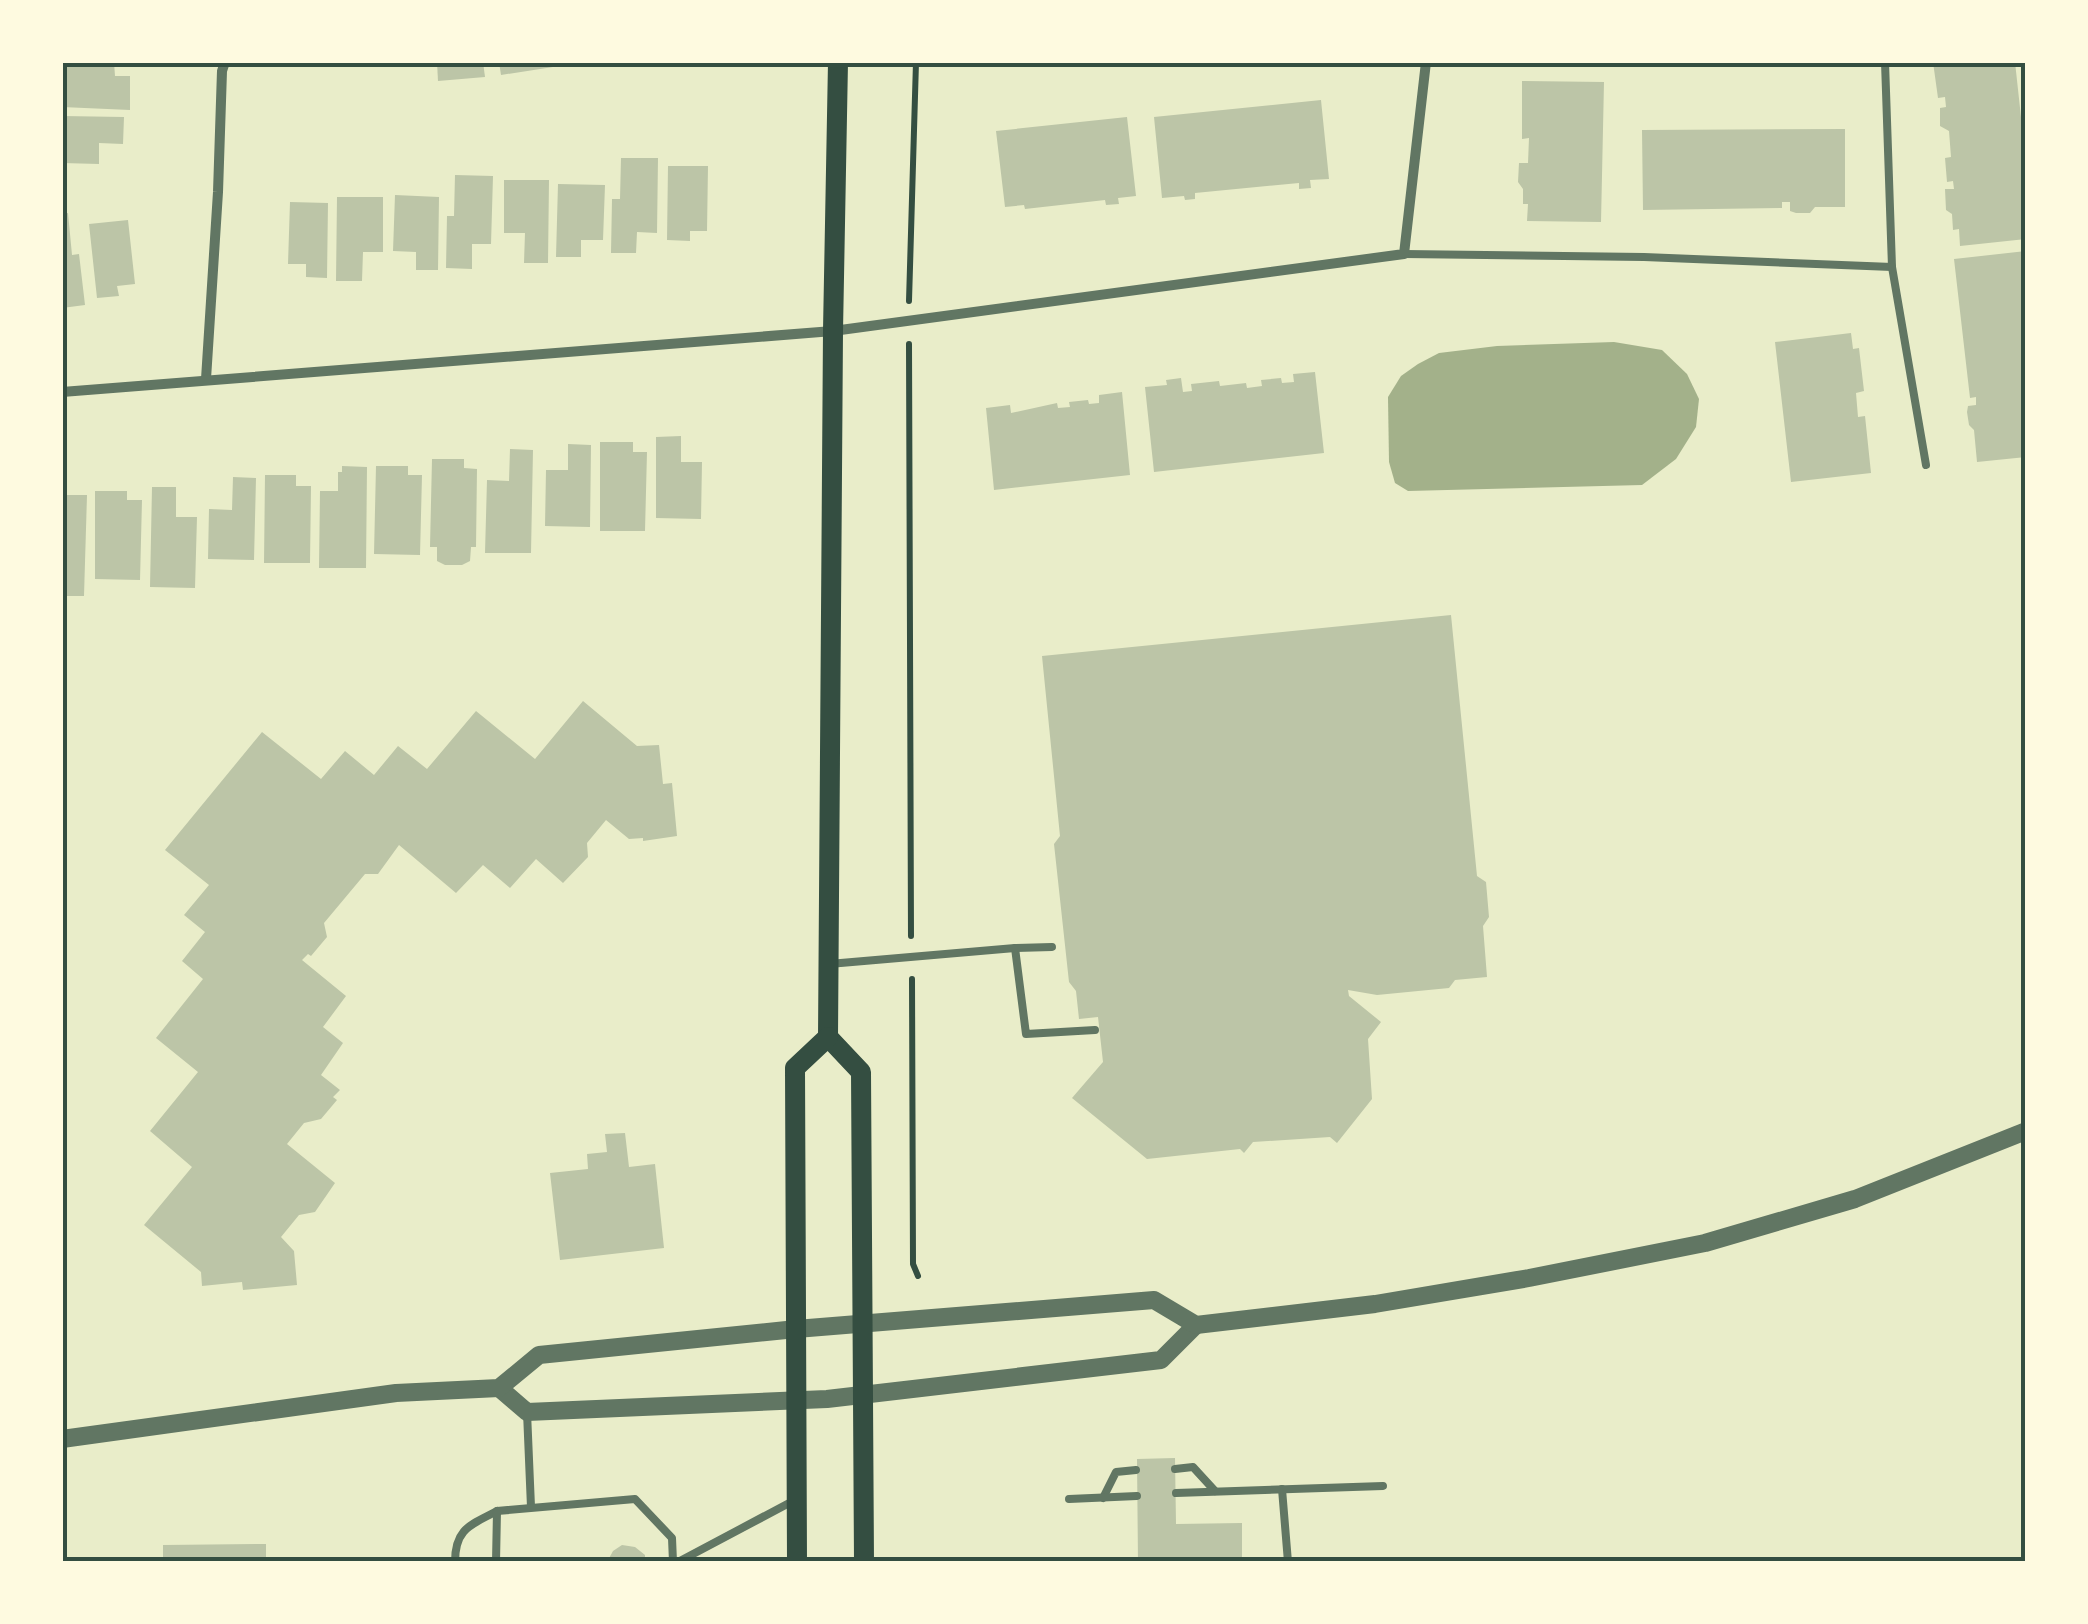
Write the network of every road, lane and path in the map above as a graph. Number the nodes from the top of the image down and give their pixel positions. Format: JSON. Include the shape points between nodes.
{"nodes":[{"id":1,"x":225,"y":62,"type":"edge"},
{"id":2,"x":838,"y":62,"type":"edge"},
{"id":3,"x":916,"y":62,"type":"edge"},
{"id":4,"x":1426,"y":62,"type":"edge"},
{"id":5,"x":1885,"y":62,"type":"edge"},
{"id":6,"x":1404,"y":254,"type":"junction"},
{"id":7,"x":1892,"y":267,"type":"junction"},
{"id":8,"x":908,"y":321,"type":"junction"},
{"id":9,"x":833,"y":332,"type":"junction"},
{"id":10,"x":206,"y":379,"type":"junction"},
{"id":11,"x":62,"y":392,"type":"edge"},
{"id":12,"x":1926,"y":465,"type":"dead end"},
{"id":13,"x":1016,"y":948,"type":"junction"},
{"id":14,"x":1052,"y":948,"type":"dead end"},
{"id":15,"x":912,"y":957,"type":"junction"},
{"id":16,"x":829,"y":964,"type":"junction"},
{"id":17,"x":1095,"y":1030,"type":"dead end"},
{"id":18,"x":828,"y":1037,"type":"junction"},
{"id":19,"x":2026,"y":1131,"type":"edge"},
{"id":20,"x":918,"y":1276,"type":"dead end"},
{"id":21,"x":861,"y":1325,"type":"junction"},
{"id":22,"x":1196,"y":1325,"type":"junction"},
{"id":23,"x":796,"y":1329,"type":"junction"},
{"id":24,"x":499,"y":1388,"type":"junction"},
{"id":25,"x":862,"y":1396,"type":"junction"},
{"id":26,"x":795,"y":1401,"type":"junction"},
{"id":27,"x":527,"y":1412,"type":"junction"},
{"id":28,"x":62,"y":1439,"type":"edge"},
{"id":29,"x":1175,"y":1469,"type":"dead end"},
{"id":30,"x":1136,"y":1470,"type":"dead end"},
{"id":31,"x":1383,"y":1486,"type":"dead end"},
{"id":32,"x":1282,"y":1489,"type":"junction"},
{"id":33,"x":1215,"y":1491,"type":"junction"},
{"id":34,"x":1176,"y":1494,"type":"dead end"},
{"id":35,"x":1137,"y":1496,"type":"dead end"},
{"id":36,"x":1103,"y":1498,"type":"junction"},
{"id":37,"x":1068,"y":1499,"type":"dead end"},
{"id":38,"x":796,"y":1500,"type":"junction"},
{"id":39,"x":531,"y":1507,"type":"junction"},
{"id":40,"x":497,"y":1511,"type":"junction"},
{"id":41,"x":455,"y":1562,"type":"edge"},
{"id":42,"x":496,"y":1562,"type":"edge"},
{"id":43,"x":675,"y":1562,"type":"edge"},
{"id":44,"x":797,"y":1562,"type":"edge"},
{"id":45,"x":864,"y":1562,"type":"edge"},
{"id":46,"x":1288,"y":1562,"type":"edge"}],
"edges":[{"from":1,"to":10,"type":"street"},
{"from":2,"to":9,"type":"main road"},
{"from":3,"to":8,"type":"path"},
{"from":4,"to":6,"type":"street"},
{"from":5,"to":7,"type":"lane"},
{"from":6,"to":7,"type":"lane"},
{"from":6,"to":8,"type":"street"},
{"from":7,"to":12,"type":"lane"},
{"from":8,"to":9,"type":"street"},
{"from":8,"to":15,"type":"path"},
{"from":9,"to":10,"type":"street"},
{"from":9,"to":16,"type":"main road"},
{"from":10,"to":11,"type":"street"},
{"from":13,"to":14,"type":"lane"},
{"from":13,"to":15,"type":"lane"},
{"from":13,"to":17,"type":"lane","via":[[1026,1034]]},
{"from":15,"to":16,"type":"lane"},
{"from":15,"to":20,"type":"path"},
{"from":16,"to":18,"type":"main road"},
{"from":18,"to":21,"type":"main road","via":[[861,1072]]},
{"from":18,"to":23,"type":"main road","via":[[795,1068]]},
{"from":19,"to":22,"type":"street","via":[[1855,1199],[1705,1244],[1374,1304]]},
{"from":21,"to":22,"type":"street","via":[[1154,1300]]},
{"from":21,"to":23,"type":"street"},
{"from":21,"to":25,"type":"main road"},
{"from":22,"to":25,"type":"street","via":[[1162,1360]]},
{"from":23,"to":24,"type":"street","via":[[539,1355]]},
{"from":23,"to":26,"type":"main road"},
{"from":24,"to":27,"type":"street"},
{"from":24,"to":28,"type":"street","via":[[396,1394]]},
{"from":25,"to":26,"type":"street"},
{"from":25,"to":45,"type":"main road"},
{"from":26,"to":27,"type":"street"},
{"from":26,"to":38,"type":"main road"},
{"from":27,"to":39,"type":"lane"},
{"from":29,"to":33,"type":"lane","via":[[1193,1466]]},
{"from":30,"to":36,"type":"lane","via":[[1116,1472]]},
{"from":31,"to":32,"type":"lane"},
{"from":32,"to":33,"type":"lane"},
{"from":32,"to":46,"type":"lane"},
{"from":33,"to":34,"type":"lane"},
{"from":35,"to":36,"type":"lane"},
{"from":36,"to":37,"type":"lane"},
{"from":38,"to":43,"type":"lane"},
{"from":38,"to":44,"type":"main road"},
{"from":39,"to":40,"type":"lane"},
{"from":39,"to":43,"type":"lane","via":[[635,1500],[672,1538]]},
{"from":40,"to":41,"type":"lane","via":[[459,1536]]},
{"from":40,"to":42,"type":"lane"}]}
